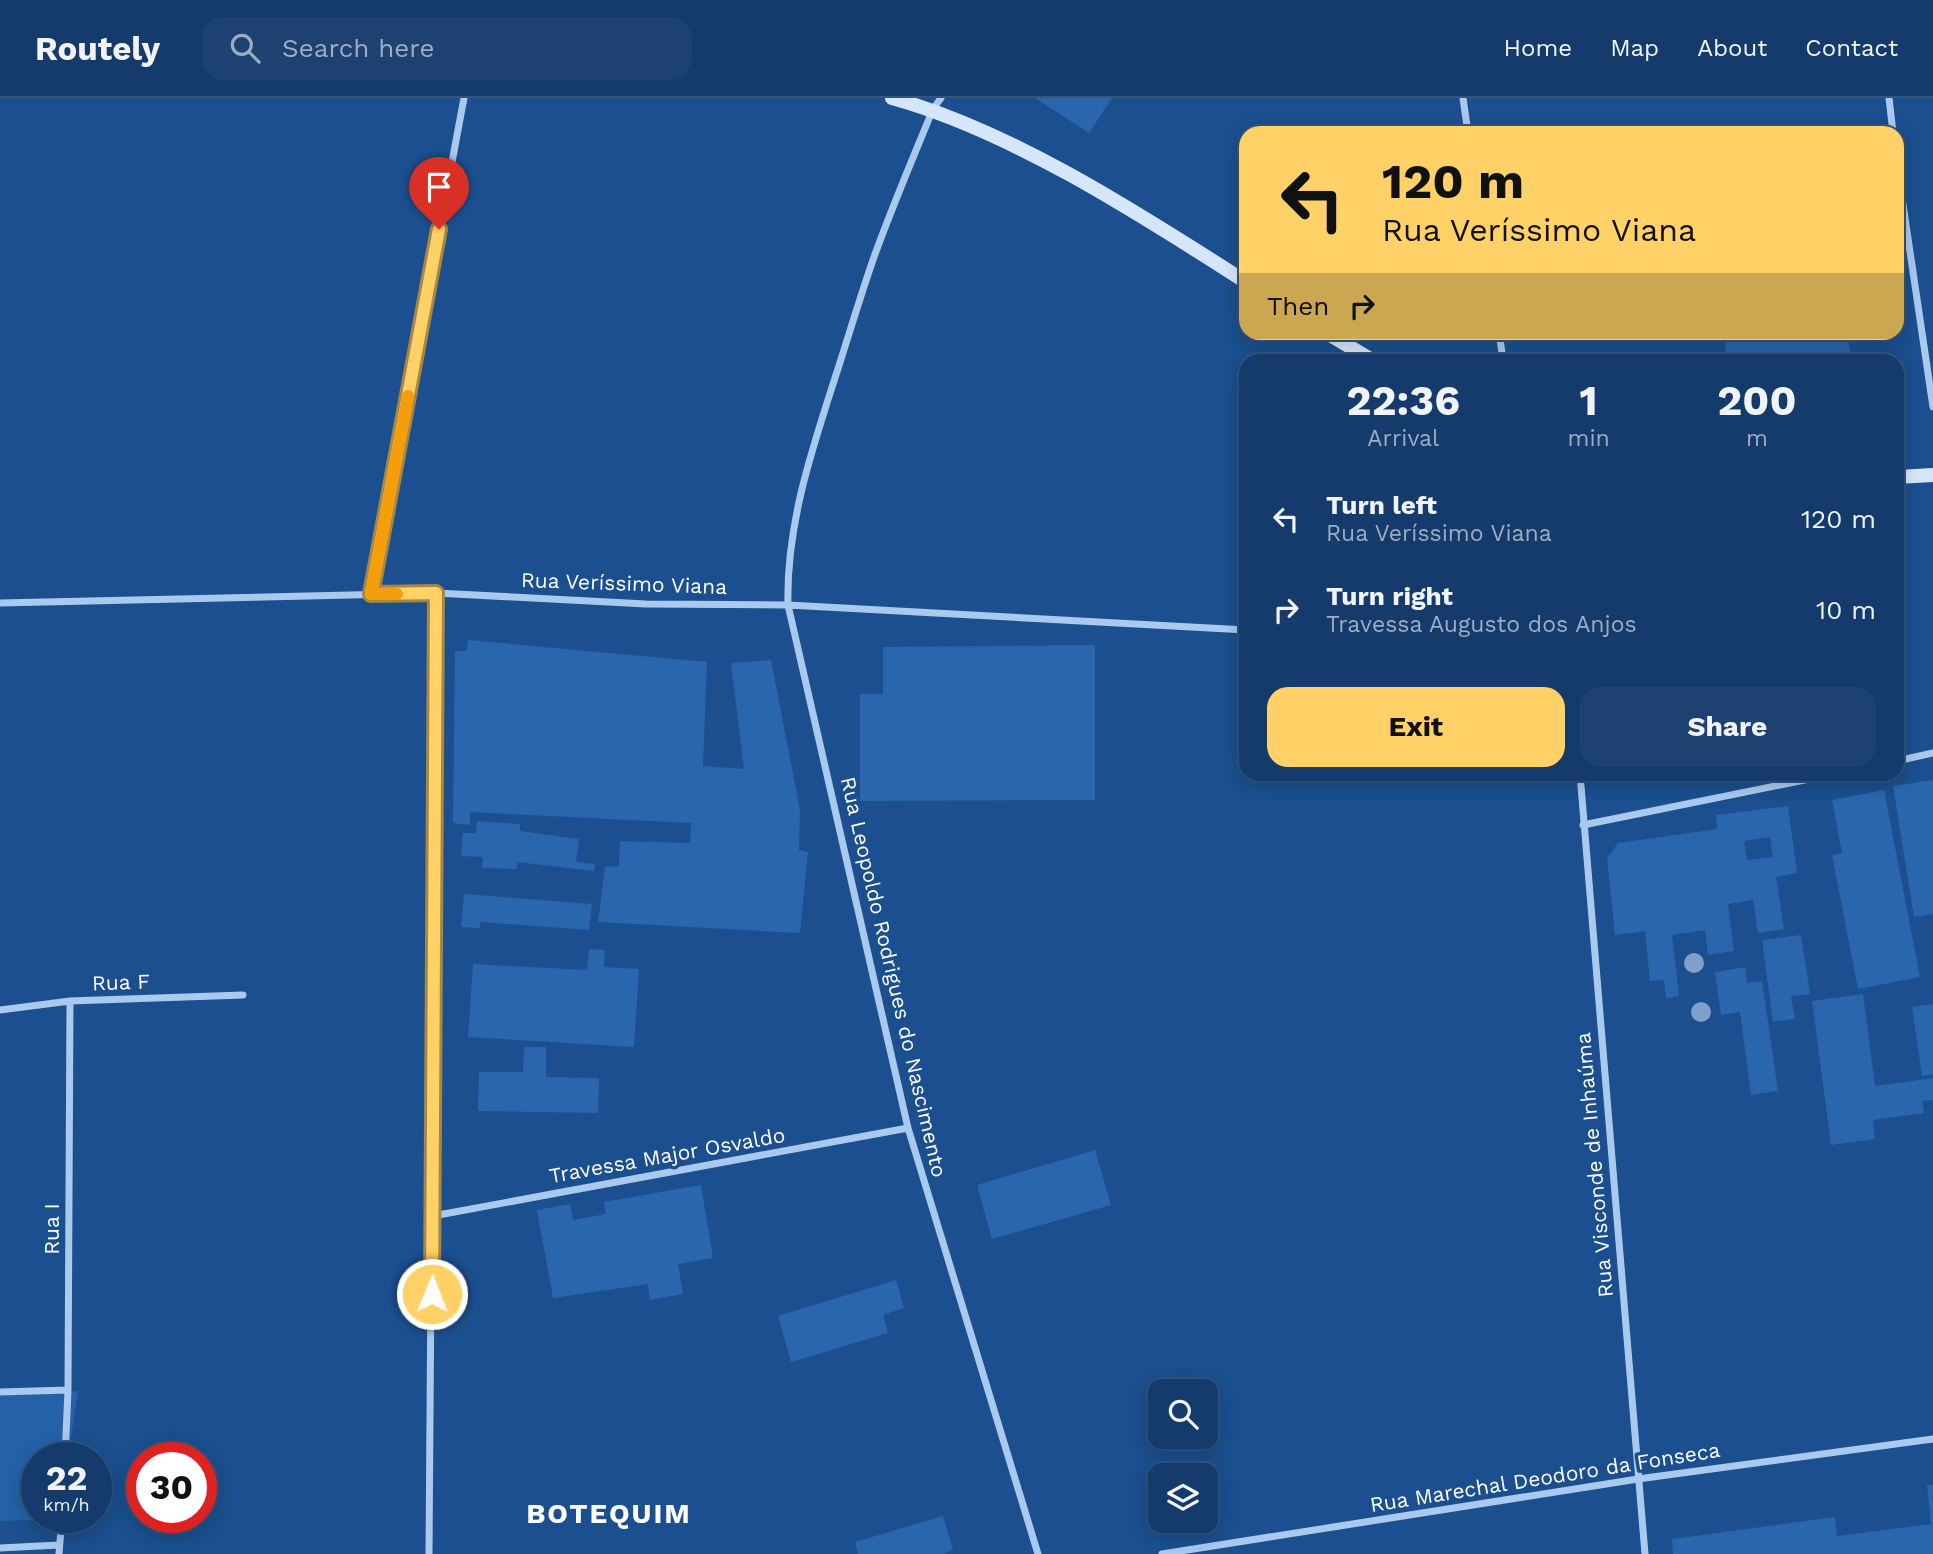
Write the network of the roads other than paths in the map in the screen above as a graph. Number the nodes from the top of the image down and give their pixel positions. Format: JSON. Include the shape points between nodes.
{"nodes":[{"id":1,"x":464,"y":98,"type":"edge"},
{"id":2,"x":892,"y":98,"type":"edge"},
{"id":3,"x":1463,"y":98,"type":"edge"},
{"id":4,"x":1889,"y":98,"type":"edge"},
{"id":5,"x":937,"y":104,"type":"edge"},
{"id":6,"x":1467,"y":126,"type":"edge"},
{"id":7,"x":1892,"y":126,"type":"edge"},
{"id":8,"x":1904,"y":211,"type":"edge"},
{"id":9,"x":1239,"y":278,"type":"edge"},
{"id":10,"x":1338,"y":340,"type":"edge"},
{"id":11,"x":1362,"y":354,"type":"edge"},
{"id":12,"x":1933,"y":407,"type":"edge"},
{"id":13,"x":1933,"y":475,"type":"edge"},
{"id":14,"x":1904,"y":477,"type":"edge"},
{"id":15,"x":436,"y":593,"type":"junction"},
{"id":16,"x":371,"y":594,"type":"junction"},
{"id":17,"x":0,"y":603,"type":"edge"},
{"id":18,"x":789,"y":605,"type":"junction"},
{"id":19,"x":1239,"y":630,"type":"edge"},
{"id":20,"x":1933,"y":753,"type":"edge"},
{"id":21,"x":1904,"y":759,"type":"edge"},
{"id":22,"x":1580,"y":781,"type":"edge"},
{"id":23,"x":1800,"y":781,"type":"edge"},
{"id":24,"x":1583,"y":825,"type":"junction"},
{"id":25,"x":243,"y":995,"type":"dead end"},
{"id":26,"x":70,"y":1001,"type":"junction"},
{"id":27,"x":0,"y":1010,"type":"edge"},
{"id":28,"x":908,"y":1128,"type":"junction"},
{"id":29,"x":433,"y":1216,"type":"junction"},
{"id":30,"x":68,"y":1390,"type":"junction"},
{"id":31,"x":0,"y":1392,"type":"edge"},
{"id":32,"x":1933,"y":1439,"type":"edge"},
{"id":33,"x":66,"y":1442,"type":"edge"},
{"id":34,"x":1639,"y":1479,"type":"junction"},
{"id":35,"x":60,"y":1533,"type":"edge"},
{"id":36,"x":59,"y":1545,"type":"junction"},
{"id":37,"x":0,"y":1549,"type":"edge"},
{"id":38,"x":58,"y":1554,"type":"edge"},
{"id":39,"x":429,"y":1554,"type":"edge"},
{"id":40,"x":1038,"y":1554,"type":"edge"},
{"id":41,"x":1162,"y":1554,"type":"edge"},
{"id":42,"x":1645,"y":1554,"type":"edge"}],
"edges":[{"from":1,"to":16,"type":"street"},
{"from":2,"to":5,"type":"street"},
{"from":3,"to":6,"type":"street"},
{"from":4,"to":7,"type":"street"},
{"from":5,"to":9,"type":"street","via":[[1172,235]]},
{"from":5,"to":18,"type":"street","name":"Rua Leopoldo Rodrigues do Nascimento","via":[[874,258],[827,403],[790,545]]},
{"from":8,"to":12,"type":"street"},
{"from":10,"to":11,"type":"street"},
{"from":13,"to":14,"type":"street"},
{"from":15,"to":16,"type":"street","name":"Rua Veríssimo Viana"},
{"from":15,"to":18,"type":"street","name":"Rua Veríssimo Viana","via":[[646,604]]},
{"from":15,"to":29,"type":"street"},
{"from":16,"to":17,"type":"street","name":"Rua Veríssimo Viana"},
{"from":18,"to":19,"type":"street","name":"Rua Veríssimo Viana"},
{"from":18,"to":28,"type":"street","name":"Rua Leopoldo Rodrigues do Nascimento"},
{"from":20,"to":21,"type":"street"},
{"from":22,"to":24,"type":"street","name":"Rua Visconde de Inhaúma"},
{"from":23,"to":24,"type":"street"},
{"from":24,"to":34,"type":"street","name":"Rua Visconde de Inhaúma"},
{"from":25,"to":26,"type":"street","name":"Rua F"},
{"from":26,"to":27,"type":"street","name":"Rua F"},
{"from":26,"to":30,"type":"street","name":"Rua I"},
{"from":28,"to":29,"type":"street","name":"Travessa Major Osvaldo"},
{"from":28,"to":40,"type":"street","name":"Rua Leopoldo Rodrigues do Nascimento"},
{"from":29,"to":39,"type":"street"},
{"from":30,"to":31,"type":"street"},
{"from":30,"to":33,"type":"street","name":"Rua I"},
{"from":32,"to":34,"type":"street","name":"Rua Marechal Deodoro da Fonseca"},
{"from":34,"to":41,"type":"street","name":"Rua Marechal Deodoro da Fonseca"},
{"from":34,"to":42,"type":"street","name":"Rua Visconde de Inhaúma"},
{"from":35,"to":36,"type":"street"},
{"from":36,"to":37,"type":"street"},
{"from":36,"to":38,"type":"street"}]}
